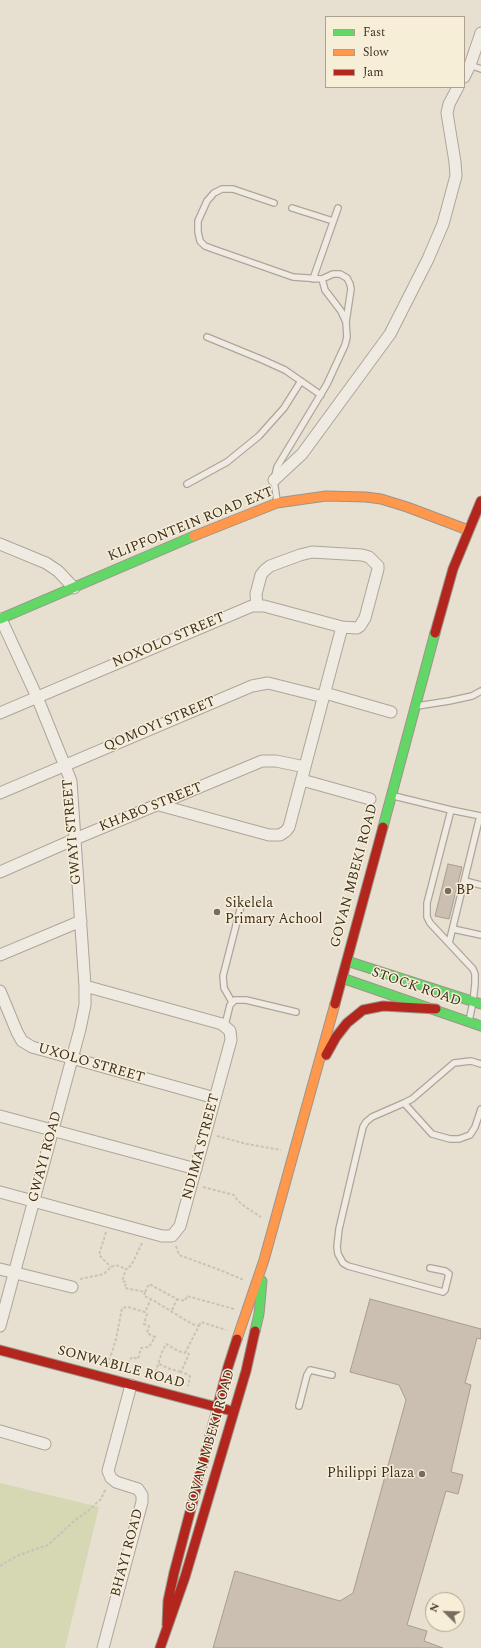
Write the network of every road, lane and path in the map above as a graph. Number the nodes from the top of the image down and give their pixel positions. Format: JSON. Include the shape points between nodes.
{"nodes":[{"id":1,"x":481,"y":33,"type":"edge"},
{"id":2,"x":470,"y":65,"type":"junction"},
{"id":3,"x":481,"y":68,"type":"edge"},
{"id":4,"x":465,"y":75,"type":"edge"},
{"id":5,"x":457,"y":88,"type":"edge"},
{"id":6,"x":274,"y":203,"type":"dead end"},
{"id":7,"x":292,"y":208,"type":"dead end"},
{"id":8,"x":338,"y":208,"type":"dead end"},
{"id":9,"x":333,"y":221,"type":"junction"},
{"id":10,"x":314,"y":279,"type":"junction"},
{"id":11,"x":322,"y":279,"type":"junction"},
{"id":12,"x":346,"y":322,"type":"junction"},
{"id":13,"x":207,"y":337,"type":"dead end"},
{"id":14,"x":301,"y":381,"type":"junction"},
{"id":15,"x":321,"y":395,"type":"junction"},
{"id":16,"x":274,"y":480,"type":"junction"},
{"id":17,"x":187,"y":484,"type":"dead end"},
{"id":18,"x":481,"y":501,"type":"edge"},
{"id":19,"x":277,"y":503,"type":"junction"},
{"id":20,"x":468,"y":530,"type":"junction"},
{"id":21,"x":0,"y":544,"type":"edge"},
{"id":22,"x":74,"y":588,"type":"junction"},
{"id":23,"x":257,"y":605,"type":"junction"},
{"id":24,"x":1,"y":619,"type":"edge"},
{"id":25,"x":342,"y":628,"type":"junction"},
{"id":26,"x":481,"y":691,"type":"edge"},
{"id":27,"x":324,"y":695,"type":"junction"},
{"id":28,"x":37,"y":697,"type":"junction"},
{"id":29,"x":414,"y":706,"type":"junction"},
{"id":30,"x":391,"y":712,"type":"dead end"},
{"id":31,"x":0,"y":713,"type":"edge"},
{"id":32,"x":65,"y":765,"type":"junction"},
{"id":33,"x":305,"y":767,"type":"junction"},
{"id":34,"x":302,"y":780,"type":"junction"},
{"id":35,"x":0,"y":793,"type":"edge"},
{"id":36,"x":392,"y":795,"type":"junction"},
{"id":37,"x":370,"y":799,"type":"dead end"},
{"id":38,"x":160,"y":805,"type":"junction"},
{"id":39,"x":451,"y":810,"type":"junction"},
{"id":40,"x":481,"y":816,"type":"edge"},
{"id":41,"x":75,"y":839,"type":"junction"},
{"id":42,"x":0,"y":872,"type":"edge"},
{"id":43,"x":464,"y":881,"type":"junction"},
{"id":44,"x":481,"y":885,"type":"edge"},
{"id":45,"x":242,"y":902,"type":"dead end"},
{"id":46,"x":81,"y":921,"type":"junction"},
{"id":47,"x":453,"y":929,"type":"junction"},
{"id":48,"x":481,"y":935,"type":"edge"},
{"id":49,"x":449,"y":943,"type":"junction"},
{"id":50,"x":0,"y":955,"type":"edge"},
{"id":51,"x":347,"y":961,"type":"junction"},
{"id":52,"x":478,"y":974,"type":"edge"},
{"id":53,"x":342,"y":978,"type":"junction"},
{"id":54,"x":85,"y":986,"type":"junction"},
{"id":55,"x":0,"y":991,"type":"edge"},
{"id":56,"x":232,"y":1002,"type":"junction"},
{"id":57,"x":477,"y":1003,"type":"edge"},
{"id":58,"x":436,"y":1009,"type":"junction"},
{"id":59,"x":296,"y":1012,"type":"dead end"},
{"id":60,"x":468,"y":1021,"type":"junction"},
{"id":61,"x":225,"y":1025,"type":"junction"},
{"id":62,"x":481,"y":1026,"type":"edge"},
{"id":63,"x":72,"y":1060,"type":"junction"},
{"id":64,"x":481,"y":1064,"type":"edge"},
{"id":65,"x":316,"y":1071,"type":"junction"},
{"id":66,"x":215,"y":1098,"type":"junction"},
{"id":67,"x":404,"y":1104,"type":"junction"},
{"id":68,"x":481,"y":1110,"type":"edge"},
{"id":69,"x":0,"y":1116,"type":"edge"},
{"id":70,"x":53,"y":1130,"type":"junction"},
{"id":71,"x":206,"y":1133,"type":"junction"},
{"id":72,"x":293,"y":1154,"type":"junction"},
{"id":73,"x":196,"y":1169,"type":"junction"},
{"id":74,"x":192,"y":1184,"type":"junction"},
{"id":75,"x":0,"y":1192,"type":"edge"},
{"id":76,"x":34,"y":1200,"type":"junction"},
{"id":77,"x":109,"y":1222,"type":"junction"},
{"id":78,"x":274,"y":1223,"type":"junction"},
{"id":79,"x":146,"y":1232,"type":"junction"},
{"id":80,"x":172,"y":1236,"type":"junction"},
{"id":81,"x":264,"y":1260,"type":"junction"},
{"id":82,"x":111,"y":1266,"type":"junction"},
{"id":83,"x":430,"y":1268,"type":"dead end"},
{"id":84,"x":0,"y":1269,"type":"edge"},
{"id":85,"x":126,"y":1269,"type":"junction"},
{"id":86,"x":14,"y":1273,"type":"junction"},
{"id":87,"x":254,"y":1285,"type":"junction"},
{"id":88,"x":72,"y":1288,"type":"joint"},
{"id":89,"x":145,"y":1292,"type":"junction"},
{"id":90,"x":151,"y":1299,"type":"junction"},
{"id":91,"x":177,"y":1299,"type":"junction"},
{"id":92,"x":172,"y":1310,"type":"junction"},
{"id":93,"x":145,"y":1312,"type":"junction"},
{"id":94,"x":245,"y":1313,"type":"junction"},
{"id":95,"x":0,"y":1326,"type":"edge"},
{"id":96,"x":199,"y":1326,"type":"junction"},
{"id":97,"x":239,"y":1334,"type":"junction"},
{"id":98,"x":0,"y":1350,"type":"edge"},
{"id":99,"x":186,"y":1353,"type":"junction"},
{"id":100,"x":159,"y":1364,"type":"junction"},
{"id":101,"x":181,"y":1372,"type":"junction"},
{"id":102,"x":332,"y":1375,"type":"dead end"},
{"id":103,"x":103,"y":1377,"type":"junction"},
{"id":104,"x":126,"y":1384,"type":"junction"},
{"id":105,"x":150,"y":1390,"type":"junction"},
{"id":106,"x":185,"y":1399,"type":"junction"},
{"id":107,"x":299,"y":1406,"type":"dead end"},
{"id":108,"x":218,"y":1407,"type":"junction"},
{"id":109,"x":234,"y":1412,"type":"junction"},
{"id":110,"x":0,"y":1431,"type":"edge"},
{"id":111,"x":45,"y":1444,"type":"dead end"},
{"id":112,"x":111,"y":1478,"type":"junction"},
{"id":113,"x":0,"y":1566,"type":"edge"},
{"id":114,"x":167,"y":1625,"type":"junction"},
{"id":115,"x":103,"y":1648,"type":"edge"},
{"id":116,"x":160,"y":1648,"type":"edge"}],
"edges":[{"from":1,"to":2,"type":"street"},
{"from":2,"to":3,"type":"lane"},
{"from":2,"to":4,"type":"street"},
{"from":5,"to":16,"type":"street","via":[[447,113],[456,176],[444,224],[428,259],[390,334],[302,454]]},
{"from":6,"to":10,"type":"lane","via":[[233,189],[222,188],[210,197],[201,212],[198,221],[200,241],[205,246],[286,274]]},
{"from":7,"to":9,"type":"lane"},
{"from":8,"to":9,"type":"lane"},
{"from":9,"to":10,"type":"lane"},
{"from":10,"to":11,"type":"lane"},
{"from":11,"to":12,"type":"lane"},
{"from":11,"to":12,"type":"lane","via":[[337,273],[349,281],[351,289]]},
{"from":12,"to":15,"type":"lane","via":[[347,337],[342,352]]},
{"from":13,"to":14,"type":"lane","via":[[285,370]]},
{"from":14,"to":15,"type":"lane"},
{"from":14,"to":17,"type":"lane","via":[[284,408],[259,436],[227,462]]},
{"from":15,"to":16,"type":"lane","via":[[280,462]]},
{"from":16,"to":19,"type":"lane"},
{"from":18,"to":20,"type":"main road","name":"GOVAN MBEKI ROAD"},
{"from":19,"to":20,"type":"main road","name":"KLIPFONTEIN ROAD EXT","via":[[326,496],[366,497],[407,506]]},
{"from":19,"to":22,"type":"main road","name":"KLIPFONTEIN ROAD EXT"},
{"from":20,"to":29,"type":"main road","name":"GOVAN MBEKI ROAD","via":[[453,569]]},
{"from":21,"to":22,"type":"street","via":[[46,563],[58,571]]},
{"from":22,"to":24,"type":"main road","name":"KLIPFONTEIN ROAD EXT"},
{"from":23,"to":25,"type":"street"},
{"from":23,"to":25,"type":"street","via":[[256,594],[261,575],[270,566],[312,552],[369,557],[375,562],[378,570],[365,618],[357,628]]},
{"from":23,"to":28,"type":"street","name":"NOXOLO STREET"},
{"from":24,"to":28,"type":"street","name":"GWAYI STREET"},
{"from":25,"to":27,"type":"street"},
{"from":26,"to":29,"type":"lane","via":[[472,696]]},
{"from":27,"to":30,"type":"street","name":"QOMOYI STREET"},
{"from":27,"to":32,"type":"street","name":"QOMOYI STREET","via":[[268,683],[252,686]]},
{"from":27,"to":33,"type":"street"},
{"from":28,"to":31,"type":"street","name":"NOXOLO STREET"},
{"from":28,"to":32,"type":"street","name":"GWAYI STREET"},
{"from":29,"to":36,"type":"main road","name":"GOVAN MBEKI ROAD"},
{"from":32,"to":35,"type":"street","name":"QOMOYI STREET"},
{"from":32,"to":41,"type":"street","name":"GWAYI STREET","via":[[71,781]]},
{"from":33,"to":34,"type":"street"},
{"from":33,"to":38,"type":"street","name":"KHABO STREET","via":[[266,760]]},
{"from":34,"to":37,"type":"street"},
{"from":34,"to":38,"type":"street","via":[[289,827],[280,835]]},
{"from":36,"to":39,"type":"lane"},
{"from":36,"to":51,"type":"main road","name":"GOVAN MBEKI ROAD"},
{"from":38,"to":41,"type":"street","name":"KHABO STREET"},
{"from":39,"to":40,"type":"lane"},
{"from":39,"to":49,"type":"lane","via":[[426,911],[430,923]]},
{"from":40,"to":43,"type":"lane"},
{"from":41,"to":42,"type":"street","name":"KHABO STREET"},
{"from":41,"to":46,"type":"street","name":"GWAYI STREET"},
{"from":43,"to":44,"type":"lane"},
{"from":43,"to":47,"type":"lane"},
{"from":45,"to":56,"type":"lane","via":[[223,976],[224,988]]},
{"from":46,"to":50,"type":"street"},
{"from":46,"to":54,"type":"street","name":"GWAYI STREET"},
{"from":47,"to":48,"type":"lane"},
{"from":47,"to":49,"type":"lane"},
{"from":49,"to":52,"type":"lane"},
{"from":51,"to":53,"type":"main road","name":"GOVAN MBEKI ROAD"},
{"from":51,"to":57,"type":"main road","name":"STOCK ROAD"},
{"from":52,"to":57,"type":"lane"},
{"from":53,"to":58,"type":"main road","name":"STOCK ROAD"},
{"from":53,"to":65,"type":"main road","name":"GOVAN MBEKI ROAD"},
{"from":54,"to":61,"type":"street"},
{"from":54,"to":63,"type":"street","name":"GWAYI ROAD","via":[[84,1014]]},
{"from":55,"to":63,"type":"street","name":"UXOLO STREET","via":[[22,1041],[32,1048]]},
{"from":56,"to":59,"type":"lane","via":[[241,999]]},
{"from":56,"to":61,"type":"lane"},
{"from":57,"to":60,"type":"lane"},
{"from":58,"to":60,"type":"main road","name":"STOCK ROAD"},
{"from":58,"to":65,"type":"main road","via":[[393,1006],[363,1010],[336,1037]]},
{"from":60,"to":62,"type":"main road","name":"STOCK ROAD"},
{"from":61,"to":66,"type":"street","name":"NDIMA STREET","via":[[230,1032],[231,1040]]},
{"from":63,"to":66,"type":"street","name":"UXOLO STREET"},
{"from":63,"to":70,"type":"street","name":"GWAYI ROAD"},
{"from":64,"to":67,"type":"lane","via":[[471,1061],[454,1063]]},
{"from":65,"to":72,"type":"main road","name":"GOVAN MBEKI ROAD"},
{"from":66,"to":71,"type":"street","name":"NDIMA STREET"},
{"from":67,"to":68,"type":"lane","via":[[432,1134],[450,1139],[470,1135]]},
{"from":67,"to":83,"type":"lane","via":[[366,1122],[339,1229],[338,1254],[348,1266],[443,1292],[446,1290],[449,1274]]},
{"from":69,"to":70,"type":"street"},
{"from":70,"to":73,"type":"street"},
{"from":70,"to":76,"type":"street","name":"GWAYI ROAD"},
{"from":71,"to":72,"type":"path"},
{"from":71,"to":73,"type":"street","name":"NDIMA STREET"},
{"from":72,"to":78,"type":"main road","name":"GOVAN MBEKI ROAD"},
{"from":73,"to":74,"type":"street","name":"NDIMA STREET"},
{"from":74,"to":78,"type":"path","via":[[234,1195],[246,1208]]},
{"from":74,"to":80,"type":"street","name":"NDIMA STREET","via":[[180,1226]]},
{"from":75,"to":76,"type":"street"},
{"from":76,"to":77,"type":"street"},
{"from":76,"to":86,"type":"street","name":"GWAYI ROAD"},
{"from":77,"to":79,"type":"street"},
{"from":77,"to":82,"type":"path","via":[[99,1255]]},
{"from":78,"to":81,"type":"main road","name":"GOVAN MBEKI ROAD"},
{"from":79,"to":80,"type":"street"},
{"from":79,"to":85,"type":"path","via":[[136,1256]]},
{"from":80,"to":87,"type":"path","via":[[179,1255]]},
{"from":81,"to":87,"type":"main road","name":"GOVAN MBEKI ROAD"},
{"from":81,"to":109,"type":"main road","name":"GOVAN MBEKI ROAD","via":[[259,1314]]},
{"from":82,"to":85,"type":"path"},
{"from":82,"to":88,"type":"path","via":[[104,1274],[77,1280]]},
{"from":84,"to":86,"type":"street"},
{"from":85,"to":89,"type":"path","via":[[122,1281],[126,1282],[125,1288]]},
{"from":86,"to":88,"type":"street"},
{"from":86,"to":95,"type":"street","name":"GWAYI ROAD"},
{"from":87,"to":94,"type":"main road","name":"GOVAN MBEKI ROAD"},
{"from":89,"to":90,"type":"path","via":[[144,1296]]},
{"from":89,"to":91,"type":"path","via":[[149,1284]]},
{"from":90,"to":92,"type":"path"},
{"from":90,"to":93,"type":"path"},
{"from":91,"to":92,"type":"path"},
{"from":91,"to":94,"type":"path","via":[[185,1301],[187,1296]]},
{"from":92,"to":96,"type":"path"},
{"from":93,"to":103,"type":"path","via":[[128,1307],[122,1308],[116,1339]]},
{"from":93,"to":104,"type":"path","via":[[147,1314],[144,1324],[149,1326],[147,1333],[154,1337],[149,1347],[141,1348],[138,1358],[132,1357],[124,1372]]},
{"from":94,"to":97,"type":"main road","name":"GOVAN MBEKI ROAD"},
{"from":96,"to":97,"type":"path","via":[[201,1322]]},
{"from":96,"to":99,"type":"path"},
{"from":97,"to":108,"type":"main road","name":"GOVAN MBEKI ROAD"},
{"from":98,"to":103,"type":"main road","name":"SONWABILE ROAD"},
{"from":99,"to":100,"type":"path","via":[[166,1344]]},
{"from":99,"to":101,"type":"path","via":[[189,1354]]},
{"from":100,"to":101,"type":"path"},
{"from":100,"to":105,"type":"path"},
{"from":101,"to":106,"type":"path","via":[[190,1377]]},
{"from":102,"to":107,"type":"lane","via":[[310,1370]]},
{"from":103,"to":104,"type":"main road","name":"SONWABILE ROAD"},
{"from":104,"to":105,"type":"main road","name":"SONWABILE ROAD"},
{"from":104,"to":112,"type":"street","via":[[109,1468]]},
{"from":105,"to":106,"type":"main road","name":"SONWABILE ROAD"},
{"from":106,"to":108,"type":"main road","name":"SONWABILE ROAD"},
{"from":108,"to":109,"type":"main road","name":"SONWABILE ROAD"},
{"from":108,"to":114,"type":"main road","name":"GOVAN MBEKI ROAD","via":[[174,1573],[168,1601]]},
{"from":109,"to":114,"type":"main road","name":"GOVAN MBEKI ROAD","via":[[185,1577]]},
{"from":110,"to":111,"type":"street"},
{"from":112,"to":113,"type":"path","via":[[101,1499],[48,1545],[19,1555]]},
{"from":112,"to":115,"type":"street","name":"BHAYI ROAD","via":[[138,1490],[143,1499]]},
{"from":114,"to":116,"type":"main road","name":"GOVAN MBEKI ROAD"}]}
